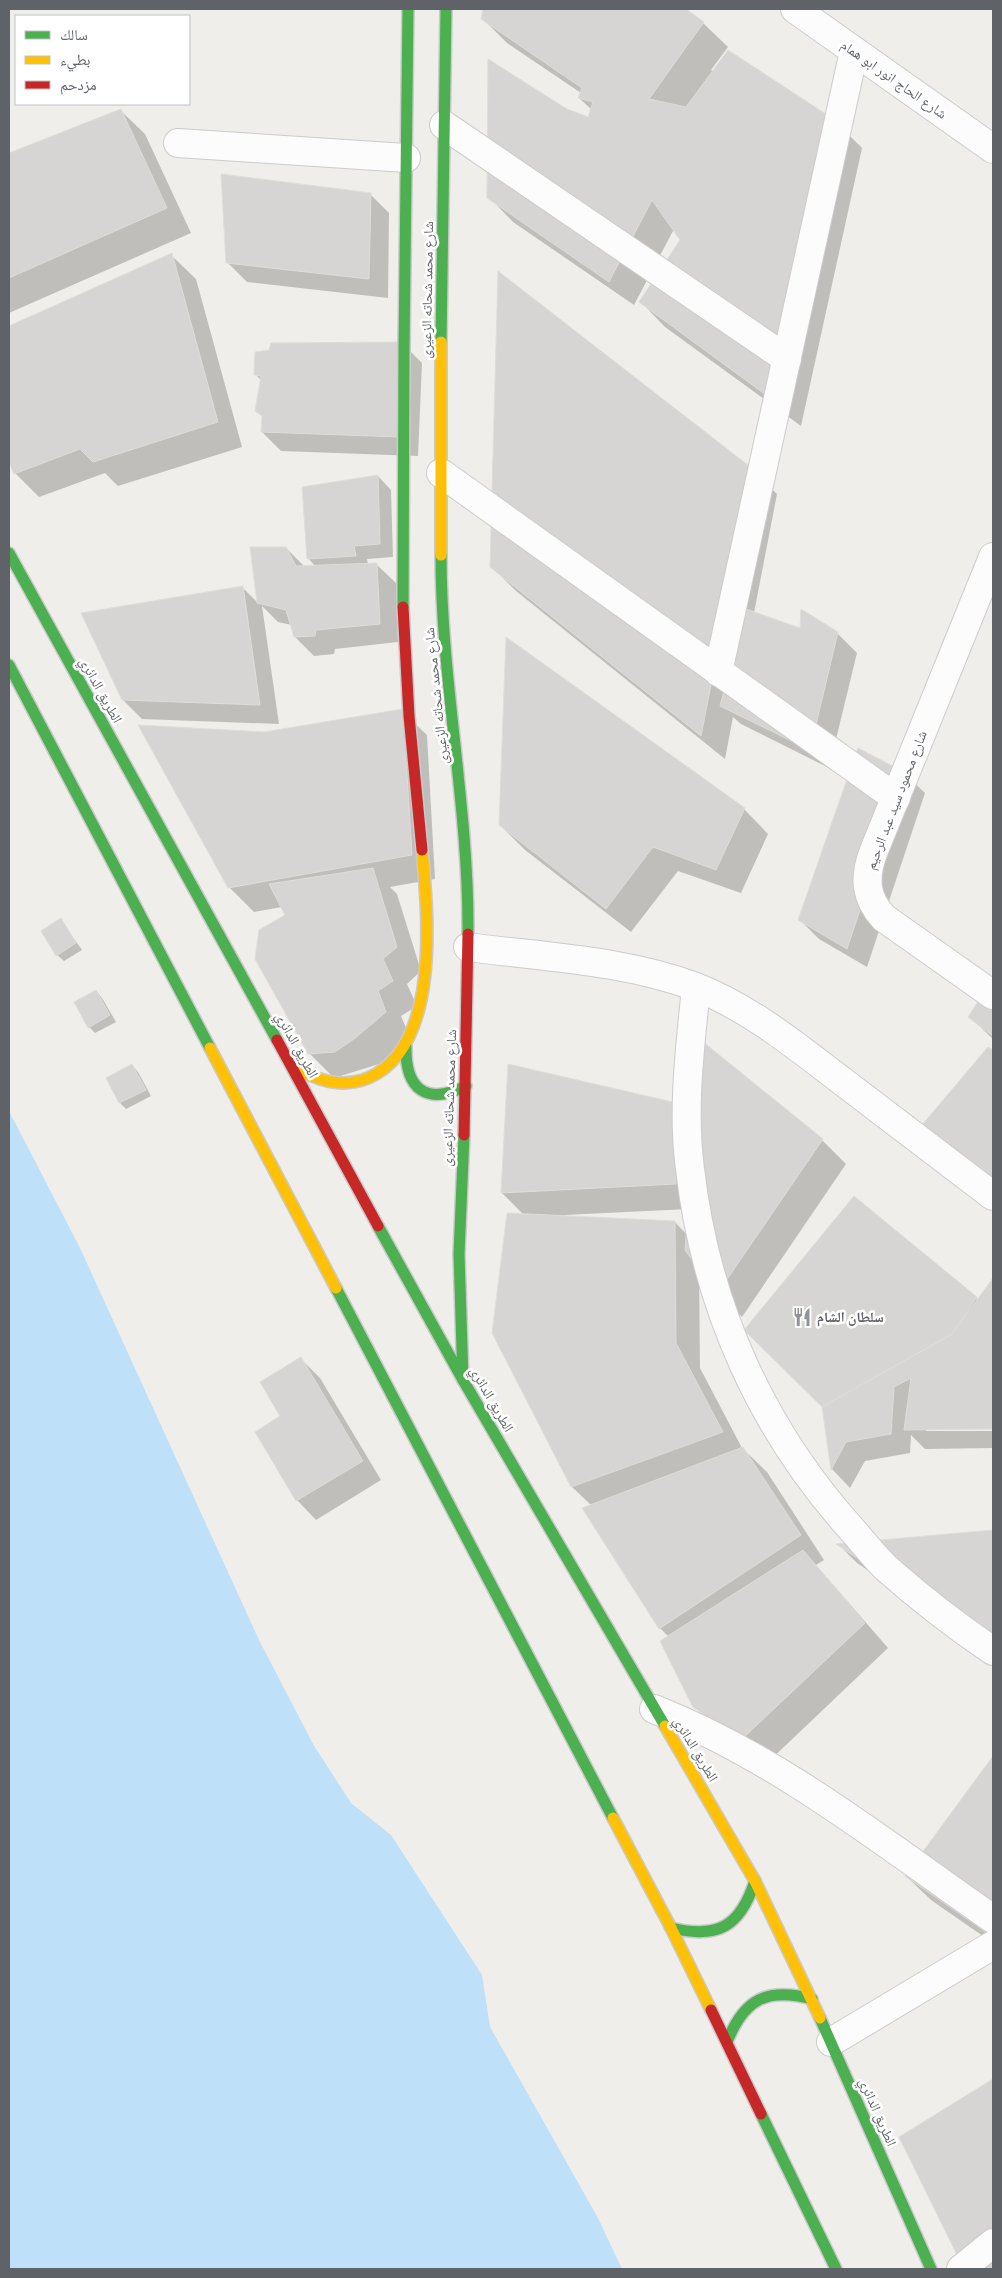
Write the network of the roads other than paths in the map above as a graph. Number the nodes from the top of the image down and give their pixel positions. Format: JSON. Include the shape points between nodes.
{"nodes":[{"id":1,"x":408,"y":9,"type":"edge"},
{"id":2,"x":446,"y":9,"type":"edge"},
{"id":3,"x":795,"y":9,"type":"edge"},
{"id":4,"x":854,"y":51,"type":"junction"},
{"id":5,"x":444,"y":125,"type":"junction"},
{"id":6,"x":178,"y":143,"type":"dead end"},
{"id":7,"x":993,"y":149,"type":"edge"},
{"id":8,"x":406,"y":158,"type":"junction"},
{"id":9,"x":787,"y":359,"type":"junction"},
{"id":10,"x":441,"y":473,"type":"junction"},
{"id":11,"x":9,"y":553,"type":"edge"},
{"id":12,"x":993,"y":557,"type":"edge"},
{"id":13,"x":9,"y":665,"type":"edge"},
{"id":14,"x":718,"y":672,"type":"junction"},
{"id":15,"x":896,"y":798,"type":"junction"},
{"id":16,"x":468,"y":948,"type":"junction"},
{"id":17,"x":696,"y":988,"type":"junction"},
{"id":18,"x":993,"y":995,"type":"edge"},
{"id":19,"x":406,"y":1046,"type":"junction"},
{"id":20,"x":292,"y":1066,"type":"junction"},
{"id":21,"x":466,"y":1086,"type":"junction"},
{"id":22,"x":993,"y":1196,"type":"edge"},
{"id":23,"x":463,"y":1380,"type":"junction"},
{"id":24,"x":993,"y":1651,"type":"edge"},
{"id":25,"x":654,"y":1709,"type":"junction"},
{"id":26,"x":755,"y":1881,"type":"junction"},
{"id":27,"x":993,"y":1919,"type":"edge"},
{"id":28,"x":671,"y":1928,"type":"junction"},
{"id":29,"x":993,"y":1945,"type":"edge"},
{"id":30,"x":812,"y":1999,"type":"junction"},
{"id":31,"x":727,"y":2042,"type":"junction"},
{"id":32,"x":831,"y":2042,"type":"junction"},
{"id":33,"x":993,"y":2243,"type":"edge"},
{"id":34,"x":836,"y":2269,"type":"edge"},
{"id":35,"x":931,"y":2269,"type":"edge"},
{"id":36,"x":961,"y":2269,"type":"edge"}],
"edges":[{"from":1,"to":8,"type":"main road","name":"شارع محمد شحاته الزعيرى"},
{"from":2,"to":5,"type":"main road","name":"شارع محمد شحاته الزعيرى"},
{"from":3,"to":4,"type":"street","name":"شارع الحاج انور ابو همام"},
{"from":4,"to":7,"type":"street","name":"شارع الحاج انور ابو همام"},
{"from":4,"to":9,"type":"street"},
{"from":5,"to":9,"type":"street"},
{"from":5,"to":10,"type":"main road","name":"شارع محمد شحاته الزعيرى","via":[[436,359]]},
{"from":6,"to":8,"type":"street"},
{"from":8,"to":19,"type":"main road","name":"شارع محمد شحاته الزعيرى","via":[[408,358],[404,639],[426,934],[422,991]]},
{"from":9,"to":14,"type":"street"},
{"from":10,"to":14,"type":"street"},
{"from":10,"to":16,"type":"main road","name":"شارع محمد شحاته الزعيرى","via":[[443,636],[462,804]]},
{"from":11,"to":20,"type":"main road","name":"الطريق الدائري"},
{"from":12,"to":15,"type":"street","name":"شارع محمود سيد عبد الرحيم"},
{"from":13,"to":28,"type":"main road"},
{"from":14,"to":15,"type":"street"},
{"from":15,"to":18,"type":"street","name":"شارع محمود سيد عبد الرحيم","via":[[868,867],[868,895],[874,908]]},
{"from":16,"to":17,"type":"street","via":[[600,964],[648,973]]},
{"from":16,"to":21,"type":"main road","name":"شارع محمد شحاته الزعيرى"},
{"from":17,"to":22,"type":"street","via":[[779,1033]]},
{"from":17,"to":24,"type":"street","via":[[687,1078],[690,1168],[705,1258],[734,1344],[774,1425],[825,1500],[885,1567],[952,1623]]},
{"from":19,"to":20,"type":"main road","name":"شارع محمد شحاته الزعيرى","via":[[394,1063],[375,1076],[354,1082],[318,1080]]},
{"from":19,"to":21,"type":"main road","via":[[407,1074],[426,1094],[441,1097]]},
{"from":20,"to":23,"type":"main road","name":"الطريق الدائري"},
{"from":21,"to":23,"type":"main road","name":"شارع محمد شحاته الزعيرى","via":[[459,1254]]},
{"from":23,"to":25,"type":"main road","name":"الطريق الدائري"},
{"from":25,"to":26,"type":"main road","name":"الطريق الدائري"},
{"from":25,"to":27,"type":"street","via":[[692,1724],[793,1781]]},
{"from":26,"to":28,"type":"main road","via":[[741,1915],[726,1927],[708,1934],[689,1934]]},
{"from":26,"to":30,"type":"main road","name":"الطريق الدائري"},
{"from":28,"to":31,"type":"main road"},
{"from":29,"to":32,"type":"street"},
{"from":30,"to":31,"type":"main road","via":[[795,1993],[776,1992],[759,1998],[732,2024]]},
{"from":30,"to":32,"type":"main road","name":"الطريق الدائري"},
{"from":31,"to":34,"type":"main road"},
{"from":32,"to":35,"type":"main road","name":"الطريق الدائري"},
{"from":33,"to":36,"type":"street"}]}
